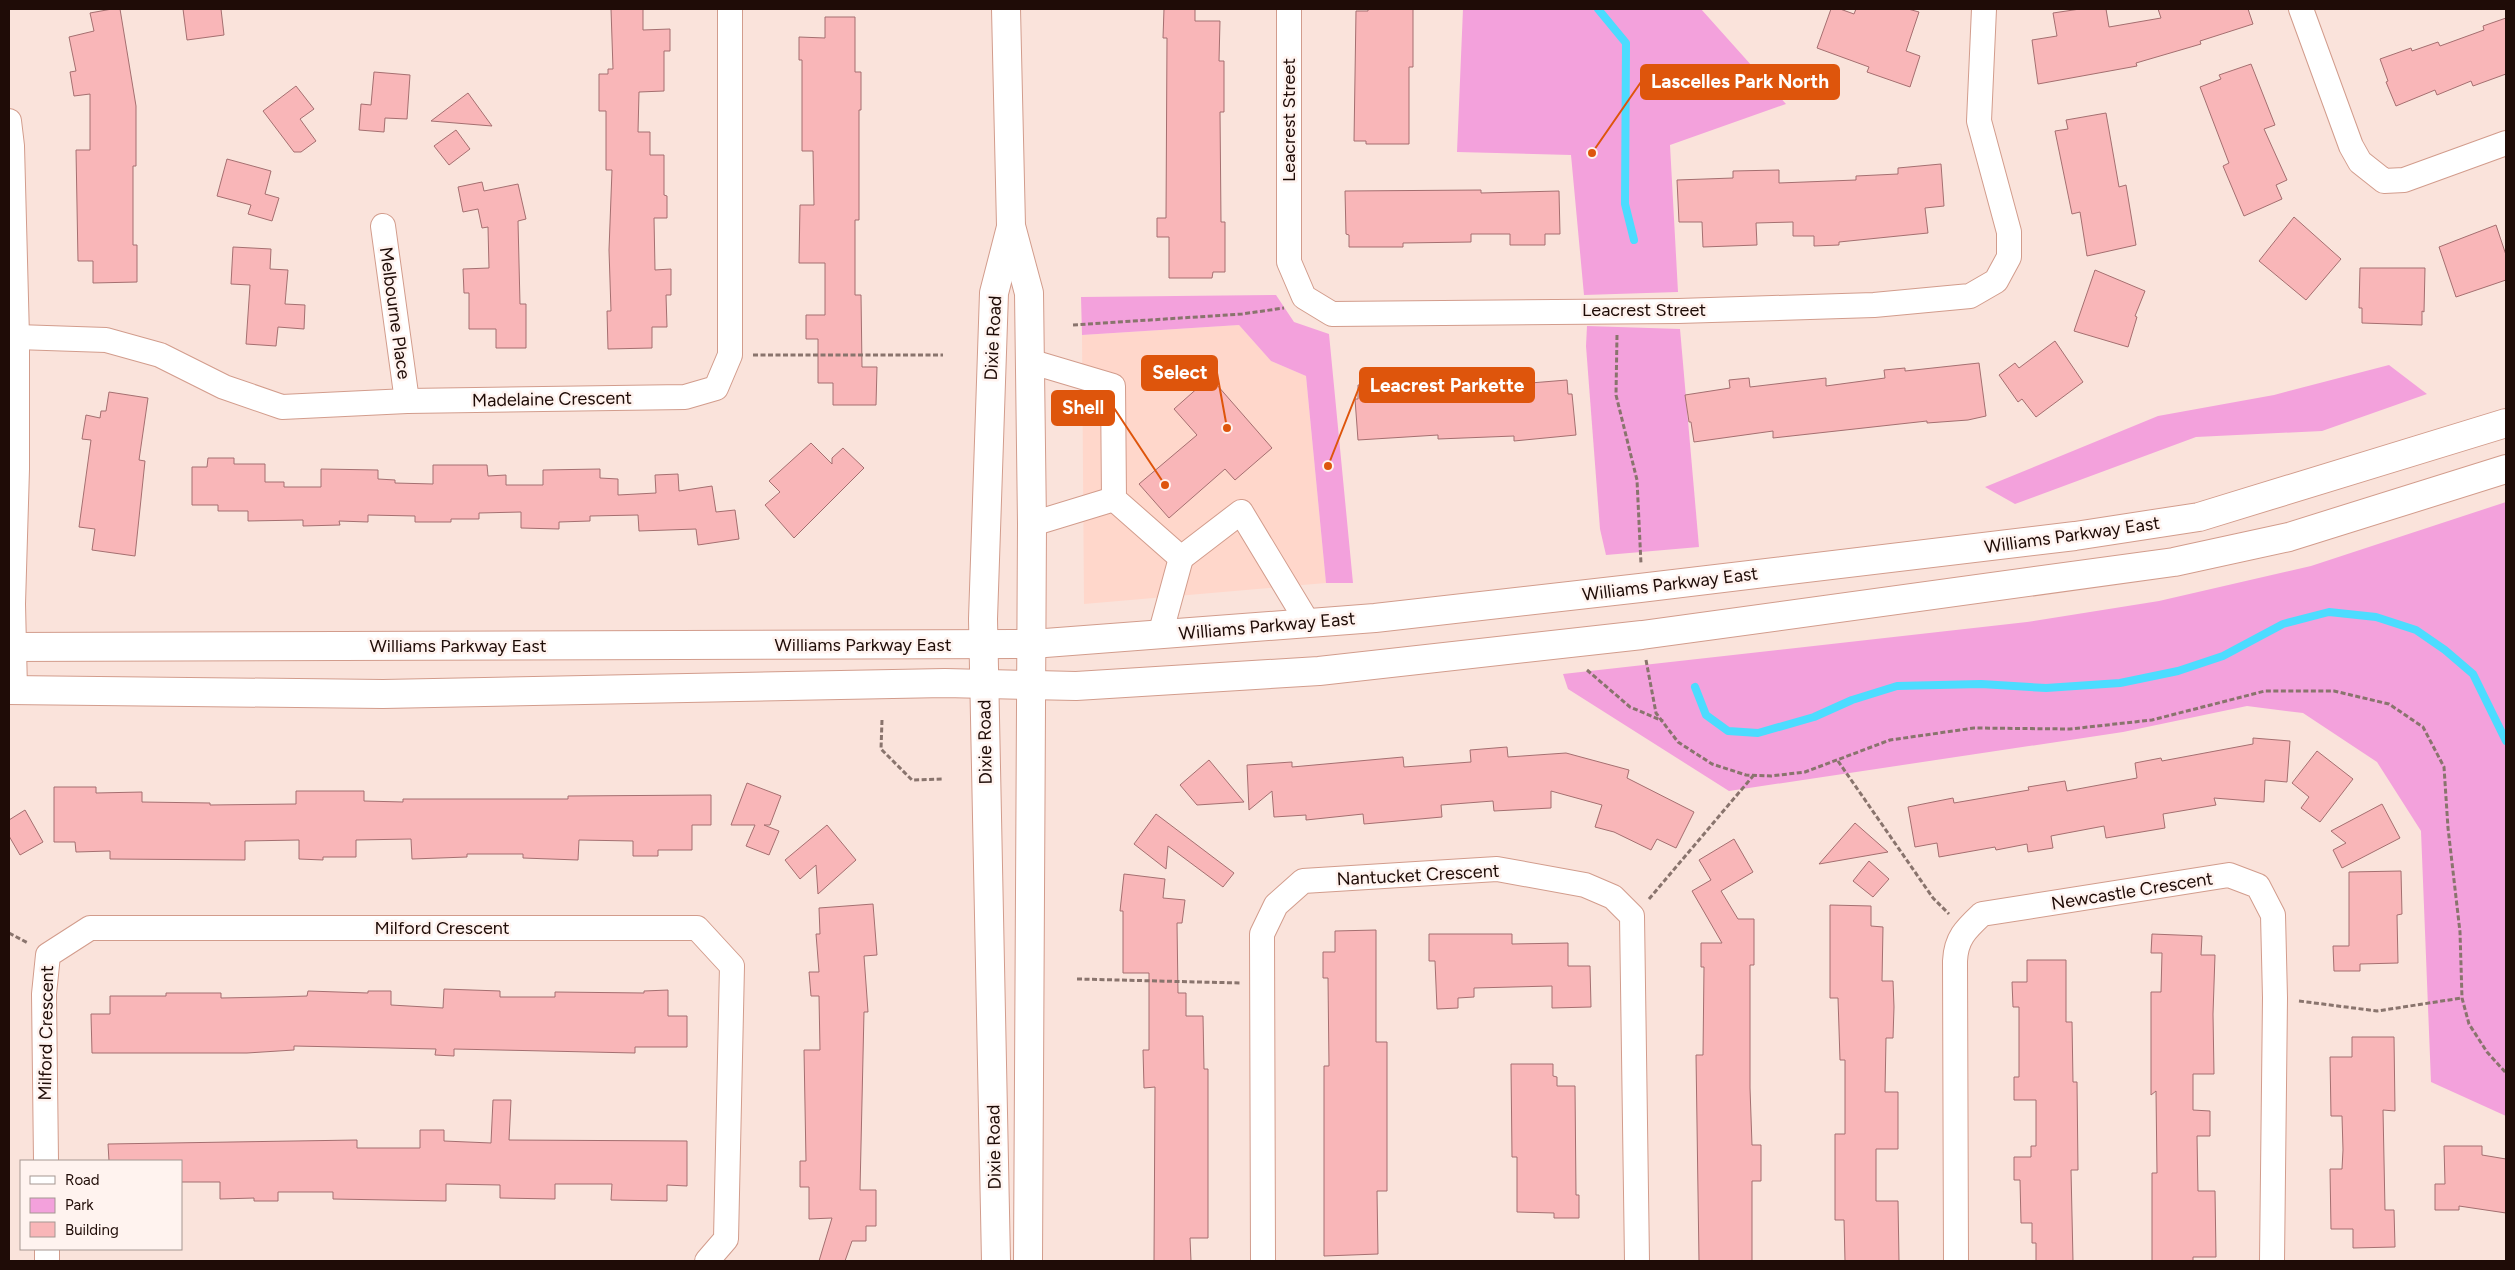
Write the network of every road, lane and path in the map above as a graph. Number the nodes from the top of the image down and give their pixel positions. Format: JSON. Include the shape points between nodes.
{"nodes":[{"id":1,"x":730,"y":9,"type":"edge"},
{"id":2,"x":1006,"y":9,"type":"edge"},
{"id":3,"x":1289,"y":9,"type":"edge"},
{"id":4,"x":1984,"y":9,"type":"edge"},
{"id":5,"x":2302,"y":9,"type":"edge"},
{"id":6,"x":9,"y":121,"type":"edge"},
{"id":7,"x":2506,"y":143,"type":"edge"},
{"id":8,"x":383,"y":226,"type":"dead end"},
{"id":9,"x":1011,"y":226,"type":"junction"},
{"id":10,"x":1304,"y":297,"type":"junction"},
{"id":11,"x":1617,"y":309,"type":"junction"},
{"id":12,"x":1073,"y":325,"type":"dead end"},
{"id":13,"x":17,"y":337,"type":"junction"},
{"id":14,"x":730,"y":355,"type":"junction"},
{"id":15,"x":943,"y":355,"type":"dead end"},
{"id":16,"x":1029,"y":361,"type":"junction"},
{"id":17,"x":406,"y":401,"type":"junction"},
{"id":18,"x":2506,"y":423,"type":"edge"},
{"id":19,"x":2506,"y":469,"type":"edge"},
{"id":20,"x":1114,"y":499,"type":"junction"},
{"id":21,"x":1032,"y":524,"type":"junction"},
{"id":22,"x":1181,"y":558,"type":"junction"},
{"id":23,"x":1640,"y":588,"type":"junction"},
{"id":24,"x":1308,"y":623,"type":"junction"},
{"id":25,"x":1160,"y":635,"type":"junction"},
{"id":26,"x":1642,"y":635,"type":"junction"},
{"id":27,"x":1032,"y":644,"type":"junction"},
{"id":28,"x":984,"y":645,"type":"junction"},
{"id":29,"x":11,"y":648,"type":"edge"},
{"id":30,"x":1587,"y":670,"type":"dead end"},
{"id":31,"x":984,"y":683,"type":"junction"},
{"id":32,"x":1032,"y":685,"type":"junction"},
{"id":33,"x":12,"y":690,"type":"edge"},
{"id":34,"x":882,"y":720,"type":"dead end"},
{"id":35,"x":1663,"y":722,"type":"junction"},
{"id":36,"x":1838,"y":761,"type":"junction"},
{"id":37,"x":1754,"y":775,"type":"junction"},
{"id":38,"x":944,"y":779,"type":"dead end"},
{"id":39,"x":1632,"y":916,"type":"junction"},
{"id":40,"x":1964,"y":930,"type":"junction"},
{"id":41,"x":1077,"y":979,"type":"dead end"},
{"id":42,"x":1263,"y":984,"type":"junction"},
{"id":43,"x":2275,"y":998,"type":"junction"},
{"id":44,"x":2462,"y":998,"type":"junction"},
{"id":45,"x":2506,"y":1073,"type":"edge"},
{"id":46,"x":46,"y":1160,"type":"edge"},
{"id":47,"x":708,"y":1261,"type":"edge"},
{"id":48,"x":996,"y":1261,"type":"edge"},
{"id":49,"x":1028,"y":1261,"type":"edge"},
{"id":50,"x":1263,"y":1261,"type":"edge"},
{"id":51,"x":1637,"y":1261,"type":"edge"},
{"id":52,"x":1956,"y":1261,"type":"edge"},
{"id":53,"x":2272,"y":1261,"type":"edge"}],
"edges":[{"from":1,"to":14,"type":"street","name":"Madelaine Crescent"},
{"from":2,"to":9,"type":"main road","name":"Dixie Road"},
{"from":3,"to":10,"type":"street","name":"Leacrest Street","via":[[1289,262]]},
{"from":4,"to":11,"type":"street","name":"Leacrest Street","via":[[1979,121],[2009,232],[2009,256],[1996,281],[1970,296],[1874,305]]},
{"from":5,"to":7,"type":"street","via":[[2351,146],[2360,162],[2384,181],[2404,180]]},
{"from":6,"to":13,"type":"street"},
{"from":8,"to":17,"type":"street","name":"Melbourne Place"},
{"from":9,"to":16,"type":"main road","name":"Dixie Road","via":[[1029,293]]},
{"from":9,"to":28,"type":"main road","name":"Dixie Road","via":[[994,293]]},
{"from":10,"to":11,"type":"street","name":"Leacrest Street","via":[[1332,314]]},
{"from":10,"to":12,"type":"path","via":[[1283,308],[1242,314]]},
{"from":11,"to":23,"type":"path","via":[[1616,395],[1637,480]]},
{"from":13,"to":17,"type":"street","name":"Madelaine Crescent","via":[[106,340],[160,355],[224,387],[282,407]]},
{"from":13,"to":29,"type":"street"},
{"from":14,"to":15,"type":"path"},
{"from":14,"to":17,"type":"street","name":"Madelaine Crescent","via":[[716,388],[685,397]]},
{"from":16,"to":20,"type":"street","via":[[1112,386]]},
{"from":16,"to":21,"type":"main road","name":"Dixie Road"},
{"from":18,"to":23,"type":"main road","name":"Williams Parkway East","via":[[2199,517],[2075,536]]},
{"from":19,"to":26,"type":"main road","via":[[2288,538],[2174,562]]},
{"from":20,"to":21,"type":"street"},
{"from":20,"to":22,"type":"street"},
{"from":21,"to":27,"type":"main road","name":"Dixie Road"},
{"from":22,"to":24,"type":"street","via":[[1241,512]]},
{"from":22,"to":25,"type":"street"},
{"from":23,"to":24,"type":"main road","name":"Williams Parkway East"},
{"from":24,"to":25,"type":"main road","name":"Williams Parkway East"},
{"from":25,"to":27,"type":"main road","name":"Williams Parkway East"},
{"from":26,"to":32,"type":"main road","via":[[1319,670],[1125,684]]},
{"from":26,"to":35,"type":"path","via":[[1656,713]]},
{"from":27,"to":28,"type":"main road","name":"Williams Parkway East"},
{"from":27,"to":32,"type":"main road","name":"Dixie Road"},
{"from":28,"to":29,"type":"main road","name":"Williams Parkway East"},
{"from":28,"to":31,"type":"main road","name":"Dixie Road"},
{"from":29,"to":33,"type":"street"},
{"from":30,"to":35,"type":"path","via":[[1630,707]]},
{"from":31,"to":32,"type":"main road"},
{"from":31,"to":33,"type":"main road","via":[[383,694]]},
{"from":31,"to":48,"type":"main road","name":"Dixie Road"},
{"from":32,"to":49,"type":"main road","name":"Dixie Road"},
{"from":34,"to":38,"type":"path","via":[[881,750],[912,780]]},
{"from":35,"to":37,"type":"path","via":[[1678,742],[1712,764]]},
{"from":36,"to":37,"type":"path","via":[[1805,772]]},
{"from":36,"to":40,"type":"path","via":[[1933,898]]},
{"from":36,"to":44,"type":"path","via":[[1890,740],[1974,728],[2070,729],[2152,720],[2265,691],[2334,692],[2389,704],[2423,727],[2444,767],[2460,932]]},
{"from":37,"to":39,"type":"path"},
{"from":39,"to":42,"type":"street","name":"Nantucket Crescent","via":[[1613,897],[1585,885],[1497,869],[1303,881],[1276,905],[1262,934]]},
{"from":39,"to":51,"type":"street"},
{"from":40,"to":43,"type":"street","name":"Newcastle Crescent","via":[[1982,914],[2229,875],[2258,886],[2273,915]]},
{"from":40,"to":52,"type":"street","name":"Newcastle Crescent","via":[[1956,946],[1955,961]]},
{"from":41,"to":42,"type":"path"},
{"from":42,"to":50,"type":"street","name":"Nantucket Crescent"},
{"from":43,"to":44,"type":"path","via":[[2377,1012]]},
{"from":43,"to":53,"type":"street","name":"Newcastle Crescent"},
{"from":44,"to":45,"type":"path","via":[[2469,1024],[2487,1052]]},
{"from":46,"to":47,"type":"street","name":"Milford Crescent","via":[[44,994],[48,955],[90,928],[697,928],[732,966],[726,1238]]}]}
